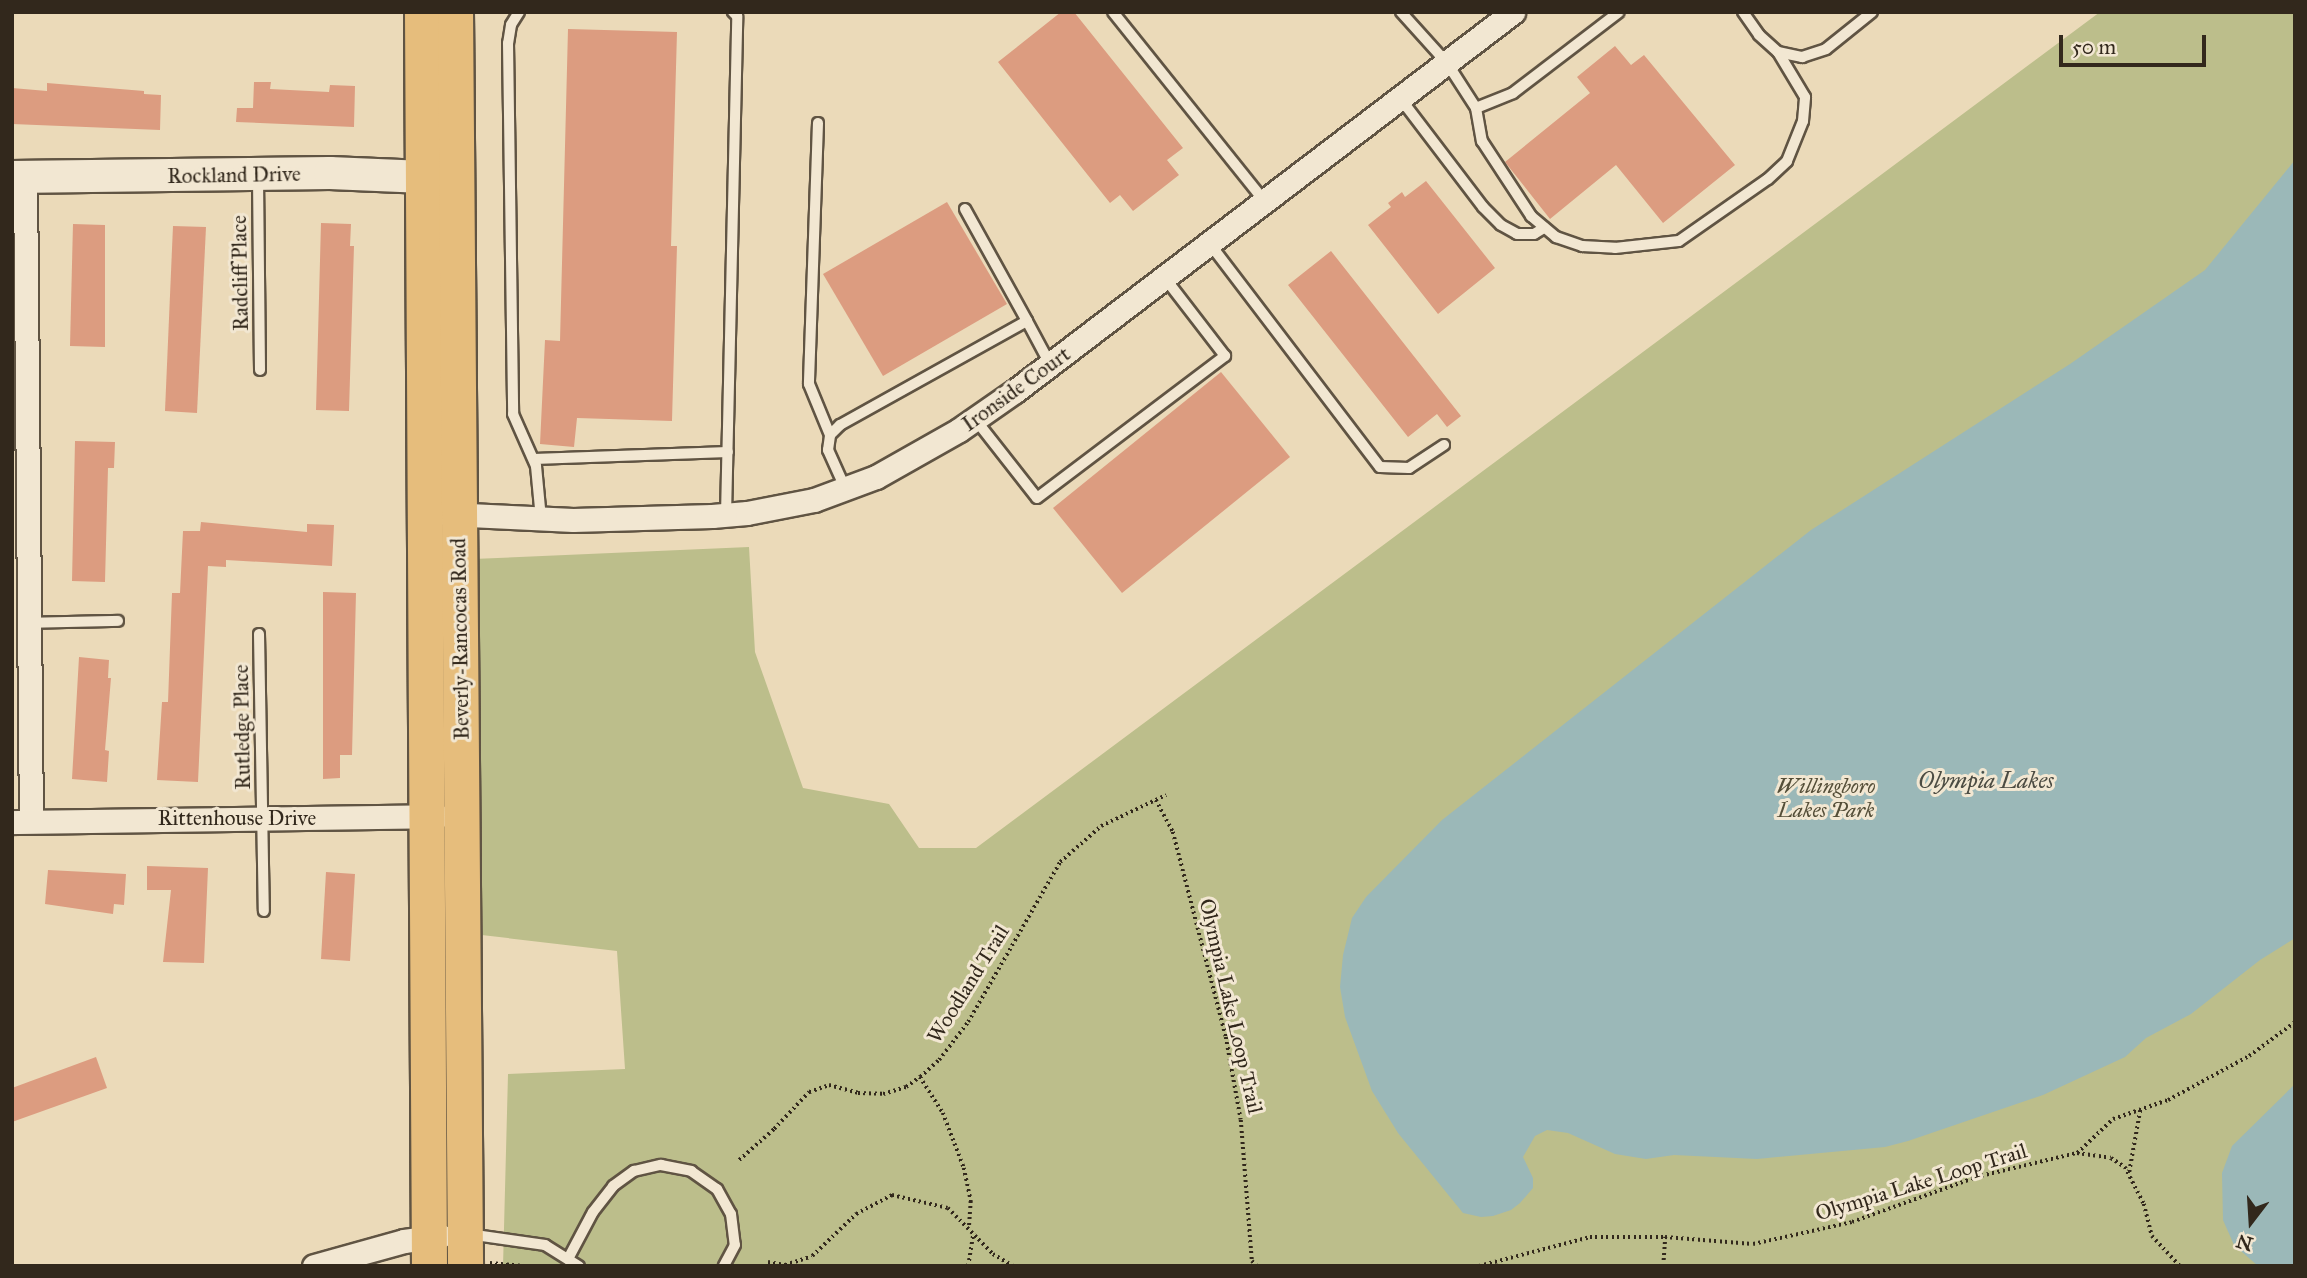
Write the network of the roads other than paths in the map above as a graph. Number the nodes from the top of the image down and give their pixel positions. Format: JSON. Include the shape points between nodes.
{"nodes":[{"id":1,"x":422,"y":12,"type":"edge"},
{"id":2,"x":455,"y":12,"type":"edge"},
{"id":3,"x":519,"y":12,"type":"edge"},
{"id":4,"x":733,"y":12,"type":"edge"},
{"id":5,"x":1113,"y":12,"type":"edge"},
{"id":6,"x":1401,"y":12,"type":"edge"},
{"id":7,"x":1513,"y":12,"type":"edge"},
{"id":8,"x":1619,"y":12,"type":"edge"},
{"id":9,"x":1743,"y":12,"type":"edge"},
{"id":10,"x":1872,"y":12,"type":"edge"},
{"id":11,"x":1778,"y":52,"type":"junction"},
{"id":12,"x":1447,"y":63,"type":"junction"},
{"id":13,"x":1400,"y":98,"type":"junction"},
{"id":14,"x":1476,"y":108,"type":"junction"},
{"id":15,"x":818,"y":123,"type":"dead end"},
{"id":16,"x":258,"y":176,"type":"junction"},
{"id":17,"x":18,"y":177,"type":"edge"},
{"id":18,"x":439,"y":178,"type":"junction"},
{"id":19,"x":1265,"y":202,"type":"junction"},
{"id":20,"x":965,"y":209,"type":"dead end"},
{"id":21,"x":1544,"y":228,"type":"junction"},
{"id":22,"x":1210,"y":244,"type":"junction"},
{"id":23,"x":1165,"y":278,"type":"junction"},
{"id":24,"x":1027,"y":321,"type":"junction"},
{"id":25,"x":1050,"y":364,"type":"junction"},
{"id":26,"x":260,"y":370,"type":"dead end"},
{"id":27,"x":975,"y":419,"type":"junction"},
{"id":28,"x":830,"y":435,"type":"junction"},
{"id":29,"x":1444,"y":445,"type":"dead end"},
{"id":30,"x":728,"y":452,"type":"junction"},
{"id":31,"x":534,"y":459,"type":"junction"},
{"id":32,"x":846,"y":490,"type":"junction"},
{"id":33,"x":424,"y":512,"type":"junction"},
{"id":34,"x":459,"y":515,"type":"junction"},
{"id":35,"x":726,"y":515,"type":"junction"},
{"id":36,"x":541,"y":519,"type":"junction"},
{"id":37,"x":19,"y":552,"type":"edge"},
{"id":38,"x":118,"y":621,"type":"dead end"},
{"id":39,"x":27,"y":623,"type":"junction"},
{"id":40,"x":259,"y":634,"type":"dead end"},
{"id":41,"x":462,"y":816,"type":"junction"},
{"id":42,"x":426,"y":817,"type":"junction"},
{"id":43,"x":263,"y":818,"type":"junction"},
{"id":44,"x":21,"y":821,"type":"edge"},
{"id":45,"x":264,"y":911,"type":"dead end"},
{"id":46,"x":429,"y":1252,"type":"edge"},
{"id":47,"x":471,"y":1254,"type":"edge"},
{"id":48,"x":568,"y":1259,"type":"junction"},
{"id":49,"x":345,"y":1262,"type":"edge"},
{"id":50,"x":314,"y":1266,"type":"edge"},
{"id":51,"x":579,"y":1266,"type":"edge"},
{"id":52,"x":724,"y":1266,"type":"edge"}],
"edges":[{"from":1,"to":18,"type":"main road","name":"Beverly-Rancocas Road"},
{"from":2,"to":18,"type":"main road","name":"Beverly-Rancocas Road"},
{"from":3,"to":31,"type":"lane","via":[[508,43],[513,414]]},
{"from":4,"to":30,"type":"lane","via":[[737,16]]},
{"from":5,"to":19,"type":"lane"},
{"from":6,"to":12,"type":"lane"},
{"from":7,"to":12,"type":"street","name":"Ironside Court"},
{"from":8,"to":14,"type":"lane","via":[[1513,93]]},
{"from":9,"to":11,"type":"lane"},
{"from":10,"to":11,"type":"lane","via":[[1825,50],[1802,57]]},
{"from":11,"to":21,"type":"lane","via":[[1805,97],[1803,121],[1787,161],[1768,179],[1679,241],[1615,248],[1582,246]]},
{"from":12,"to":13,"type":"street","name":"Ironside Court"},
{"from":12,"to":14,"type":"lane"},
{"from":13,"to":19,"type":"street","name":"Ironside Court"},
{"from":13,"to":21,"type":"lane","via":[[1501,225],[1517,234],[1534,234]]},
{"from":14,"to":21,"type":"lane","via":[[1482,141],[1531,216]]},
{"from":15,"to":28,"type":"lane","via":[[809,384]]},
{"from":16,"to":17,"type":"street","name":"Rockland Drive"},
{"from":16,"to":18,"type":"street","name":"Rockland Drive","via":[[330,173]]},
{"from":16,"to":26,"type":"lane","name":"Radcliff Place"},
{"from":17,"to":37,"type":"street","via":[[29,385]]},
{"from":18,"to":33,"type":"main road","name":"Beverly-Rancocas Road"},
{"from":18,"to":34,"type":"main road","name":"Beverly-Rancocas Road"},
{"from":19,"to":22,"type":"street","name":"Ironside Court"},
{"from":20,"to":24,"type":"lane"},
{"from":22,"to":23,"type":"street","name":"Ironside Court"},
{"from":22,"to":29,"type":"lane","via":[[1380,467],[1409,468]]},
{"from":23,"to":25,"type":"street","name":"Ironside Court"},
{"from":23,"to":27,"type":"lane","via":[[1226,356],[1037,498]]},
{"from":24,"to":25,"type":"lane"},
{"from":24,"to":28,"type":"lane","via":[[839,425]]},
{"from":25,"to":27,"type":"street","name":"Ironside Court"},
{"from":27,"to":32,"type":"street","name":"Ironside Court","via":[[904,463]]},
{"from":28,"to":32,"type":"lane","via":[[828,450]]},
{"from":30,"to":31,"type":"lane"},
{"from":30,"to":35,"type":"lane"},
{"from":31,"to":36,"type":"lane"},
{"from":32,"to":35,"type":"street","name":"Ironside Court"},
{"from":33,"to":34,"type":"street","name":"Ironside Court"},
{"from":33,"to":42,"type":"main road","name":"Beverly-Rancocas Road"},
{"from":34,"to":36,"type":"street","name":"Ironside Court"},
{"from":34,"to":41,"type":"main road","name":"Beverly-Rancocas Road"},
{"from":35,"to":36,"type":"street","name":"Ironside Court"},
{"from":37,"to":39,"type":"street"},
{"from":38,"to":39,"type":"lane"},
{"from":39,"to":44,"type":"street"},
{"from":40,"to":43,"type":"lane","name":"Rutledge Place"},
{"from":41,"to":42,"type":"street","name":"Rittenhouse Drive"},
{"from":41,"to":47,"type":"main road","name":"Beverly-Rancocas Road"},
{"from":42,"to":43,"type":"street","name":"Rittenhouse Drive"},
{"from":42,"to":46,"type":"main road","name":"Beverly-Rancocas Road"},
{"from":43,"to":44,"type":"street","name":"Rittenhouse Drive"},
{"from":43,"to":45,"type":"lane","name":"Rutledge Place"},
{"from":46,"to":47,"type":"street"},
{"from":46,"to":49,"type":"street"},
{"from":47,"to":48,"type":"lane","via":[[545,1245]]},
{"from":48,"to":51,"type":"lane"},
{"from":48,"to":52,"type":"lane","via":[[613,1186],[634,1171],[661,1165],[691,1171],[717,1189],[731,1214],[734,1245]]},
{"from":49,"to":50,"type":"street"}]}
